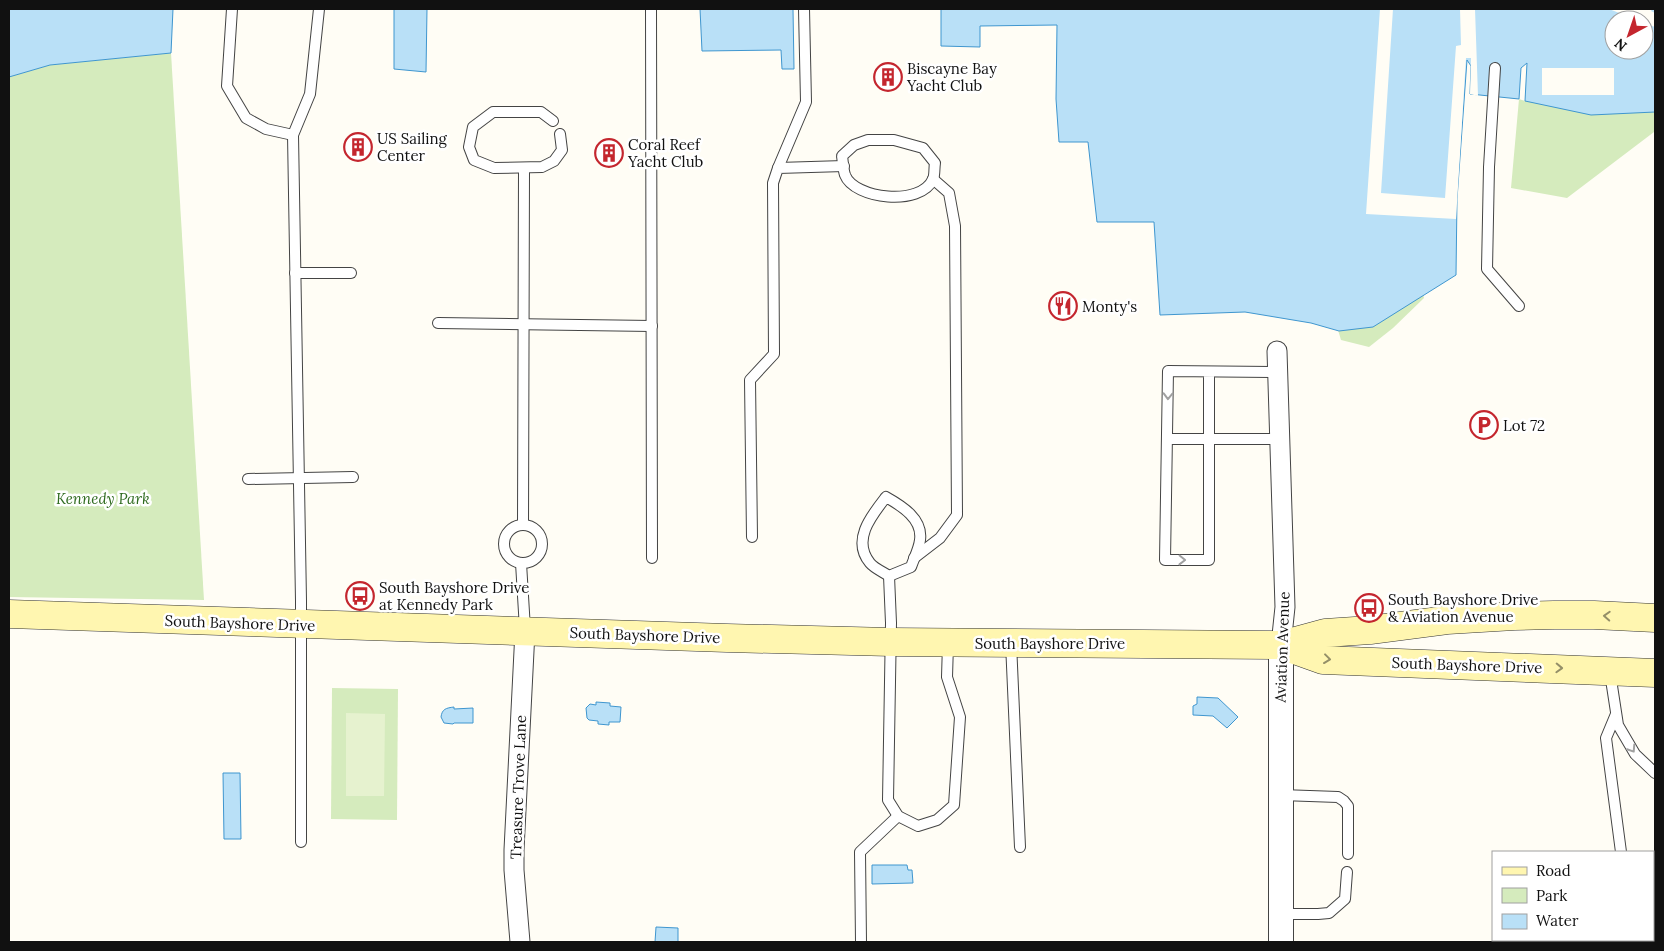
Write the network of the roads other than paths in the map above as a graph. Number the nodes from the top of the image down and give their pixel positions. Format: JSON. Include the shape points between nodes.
{"nodes":[{"id":1,"x":232,"y":9,"type":"edge"},
{"id":2,"x":319,"y":9,"type":"edge"},
{"id":3,"x":651,"y":9,"type":"edge"},
{"id":4,"x":804,"y":9,"type":"edge"},
{"id":5,"x":1495,"y":68,"type":"dead end"},
{"id":6,"x":553,"y":121,"type":"dead end"},
{"id":7,"x":560,"y":134,"type":"dead end"},
{"id":8,"x":293,"y":135,"type":"junction"},
{"id":9,"x":844,"y":166,"type":"junction"},
{"id":10,"x":778,"y":168,"type":"junction"},
{"id":11,"x":524,"y":169,"type":"junction"},
{"id":12,"x":933,"y":179,"type":"junction"},
{"id":13,"x":296,"y":273,"type":"junction"},
{"id":14,"x":351,"y":273,"type":"dead end"},
{"id":15,"x":1519,"y":306,"type":"dead end"},
{"id":16,"x":438,"y":323,"type":"dead end"},
{"id":17,"x":525,"y":325,"type":"junction"},
{"id":18,"x":652,"y":326,"type":"junction"},
{"id":19,"x":1277,"y":351,"type":"dead end"},
{"id":20,"x":1209,"y":372,"type":"junction"},
{"id":21,"x":1278,"y":372,"type":"junction"},
{"id":22,"x":1167,"y":439,"type":"junction"},
{"id":23,"x":1209,"y":439,"type":"junction"},
{"id":24,"x":1280,"y":439,"type":"junction"},
{"id":25,"x":353,"y":477,"type":"dead end"},
{"id":26,"x":299,"y":478,"type":"junction"},
{"id":27,"x":248,"y":479,"type":"dead end"},
{"id":28,"x":523,"y":525,"type":"junction"},
{"id":29,"x":752,"y":537,"type":"dead end"},
{"id":30,"x":652,"y":558,"type":"dead end"},
{"id":31,"x":914,"y":558,"type":"junction"},
{"id":32,"x":521,"y":563,"type":"junction"},
{"id":33,"x":889,"y":576,"type":"junction"},
{"id":34,"x":9,"y":614,"type":"edge"},
{"id":35,"x":1655,"y":618,"type":"edge"},
{"id":36,"x":301,"y":625,"type":"junction"},
{"id":37,"x":525,"y":631,"type":"junction"},
{"id":38,"x":890,"y":642,"type":"junction"},
{"id":39,"x":948,"y":642,"type":"junction"},
{"id":40,"x":1011,"y":642,"type":"junction"},
{"id":41,"x":1281,"y":644,"type":"junction"},
{"id":42,"x":1609,"y":670,"type":"junction"},
{"id":43,"x":1655,"y":673,"type":"edge"},
{"id":44,"x":1616,"y":714,"type":"junction"},
{"id":45,"x":1655,"y":773,"type":"edge"},
{"id":46,"x":1280,"y":795,"type":"junction"},
{"id":47,"x":898,"y":816,"type":"junction"},
{"id":48,"x":301,"y":842,"type":"dead end"},
{"id":49,"x":1020,"y":846,"type":"dead end"},
{"id":50,"x":1621,"y":851,"type":"edge"},
{"id":51,"x":1348,"y":854,"type":"dead end"},
{"id":52,"x":1347,"y":872,"type":"dead end"},
{"id":53,"x":1281,"y":914,"type":"junction"},
{"id":54,"x":520,"y":942,"type":"edge"},
{"id":55,"x":861,"y":942,"type":"edge"},
{"id":56,"x":1281,"y":942,"type":"edge"}],
"edges":[{"from":1,"to":8,"type":"lane","via":[[227,86],[246,118],[266,129]]},
{"from":2,"to":8,"type":"lane","via":[[310,94]]},
{"from":3,"to":18,"type":"lane"},
{"from":4,"to":10,"type":"lane","via":[[806,102]]},
{"from":5,"to":15,"type":"lane","via":[[1487,269]]},
{"from":6,"to":11,"type":"lane","via":[[541,112],[493,112],[474,127],[469,147],[474,160],[494,168]]},
{"from":7,"to":11,"type":"lane","via":[[562,150],[554,161],[542,167]]},
{"from":8,"to":13,"type":"lane"},
{"from":9,"to":10,"type":"lane"},
{"from":9,"to":12,"type":"lane","via":[[845,176],[858,188],[882,197],[904,197],[922,191]]},
{"from":9,"to":12,"type":"lane","via":[[842,156],[854,145],[868,140],[894,140],[923,148],[935,163]]},
{"from":10,"to":29,"type":"lane","via":[[773,183],[774,354],[750,380]]},
{"from":11,"to":17,"type":"lane"},
{"from":12,"to":31,"type":"lane","via":[[949,193],[955,226],[957,515],[940,538]]},
{"from":13,"to":14,"type":"lane"},
{"from":13,"to":26,"type":"lane"},
{"from":16,"to":17,"type":"lane"},
{"from":17,"to":18,"type":"lane"},
{"from":17,"to":28,"type":"lane"},
{"from":18,"to":30,"type":"lane"},
{"from":19,"to":21,"type":"street","name":"Aviation Avenue"},
{"from":20,"to":21,"type":"lane"},
{"from":20,"to":22,"type":"lane","one_way":true,"via":[[1168,371]]},
{"from":20,"to":23,"type":"lane"},
{"from":21,"to":24,"type":"street","name":"Aviation Avenue"},
{"from":22,"to":23,"type":"lane"},
{"from":22,"to":23,"type":"lane","one_way":true,"via":[[1165,560],[1209,560]]},
{"from":23,"to":24,"type":"lane"},
{"from":24,"to":41,"type":"street","name":"Aviation Avenue","via":[[1285,607]]},
{"from":25,"to":26,"type":"lane"},
{"from":26,"to":27,"type":"lane"},
{"from":26,"to":36,"type":"lane"},
{"from":28,"to":32,"type":"lane","via":[[512,528],[504,543],[510,558]]},
{"from":28,"to":32,"type":"lane","via":[[538,534],[541,545],[537,557]]},
{"from":31,"to":33,"type":"lane","via":[[911,566]]},
{"from":31,"to":33,"type":"lane","via":[[920,542],[920,529],[908,510],[886,496],[864,530],[864,550],[870,563]]},
{"from":32,"to":37,"type":"lane"},
{"from":33,"to":38,"type":"lane"},
{"from":34,"to":36,"type":"main road","name":"South Bayshore Drive"},
{"from":35,"to":41,"type":"main road","name":"South Bayshore Drive","one_way":true,"via":[[1594,615],[1447,620],[1325,632]]},
{"from":36,"to":37,"type":"main road","name":"South Bayshore Drive"},
{"from":36,"to":48,"type":"lane"},
{"from":37,"to":38,"type":"main road","name":"South Bayshore Drive"},
{"from":37,"to":54,"type":"street","name":"Treasure Trove Lane","via":[[514,850]]},
{"from":38,"to":39,"type":"main road","name":"South Bayshore Drive"},
{"from":38,"to":47,"type":"lane","via":[[888,800]]},
{"from":39,"to":40,"type":"main road","name":"South Bayshore Drive"},
{"from":39,"to":47,"type":"lane","via":[[947,677],[960,717],[954,805],[937,820],[918,826]]},
{"from":40,"to":41,"type":"main road","name":"South Bayshore Drive"},
{"from":40,"to":49,"type":"lane"},
{"from":41,"to":42,"type":"main road","name":"South Bayshore Drive","one_way":true,"via":[[1323,660]]},
{"from":41,"to":46,"type":"street","name":"Aviation Avenue"},
{"from":42,"to":43,"type":"main road","name":"South Bayshore Drive"},
{"from":42,"to":44,"type":"lane"},
{"from":44,"to":45,"type":"lane","one_way":true,"via":[[1618,725],[1635,754]]},
{"from":44,"to":50,"type":"lane","via":[[1606,738]]},
{"from":46,"to":51,"type":"lane","via":[[1338,797],[1344,801],[1348,806]]},
{"from":46,"to":53,"type":"street","name":"Aviation Avenue"},
{"from":47,"to":55,"type":"lane","via":[[860,852]]},
{"from":52,"to":53,"type":"lane","via":[[1345,899],[1330,913]]},
{"from":53,"to":56,"type":"street","name":"Aviation Avenue"}]}
